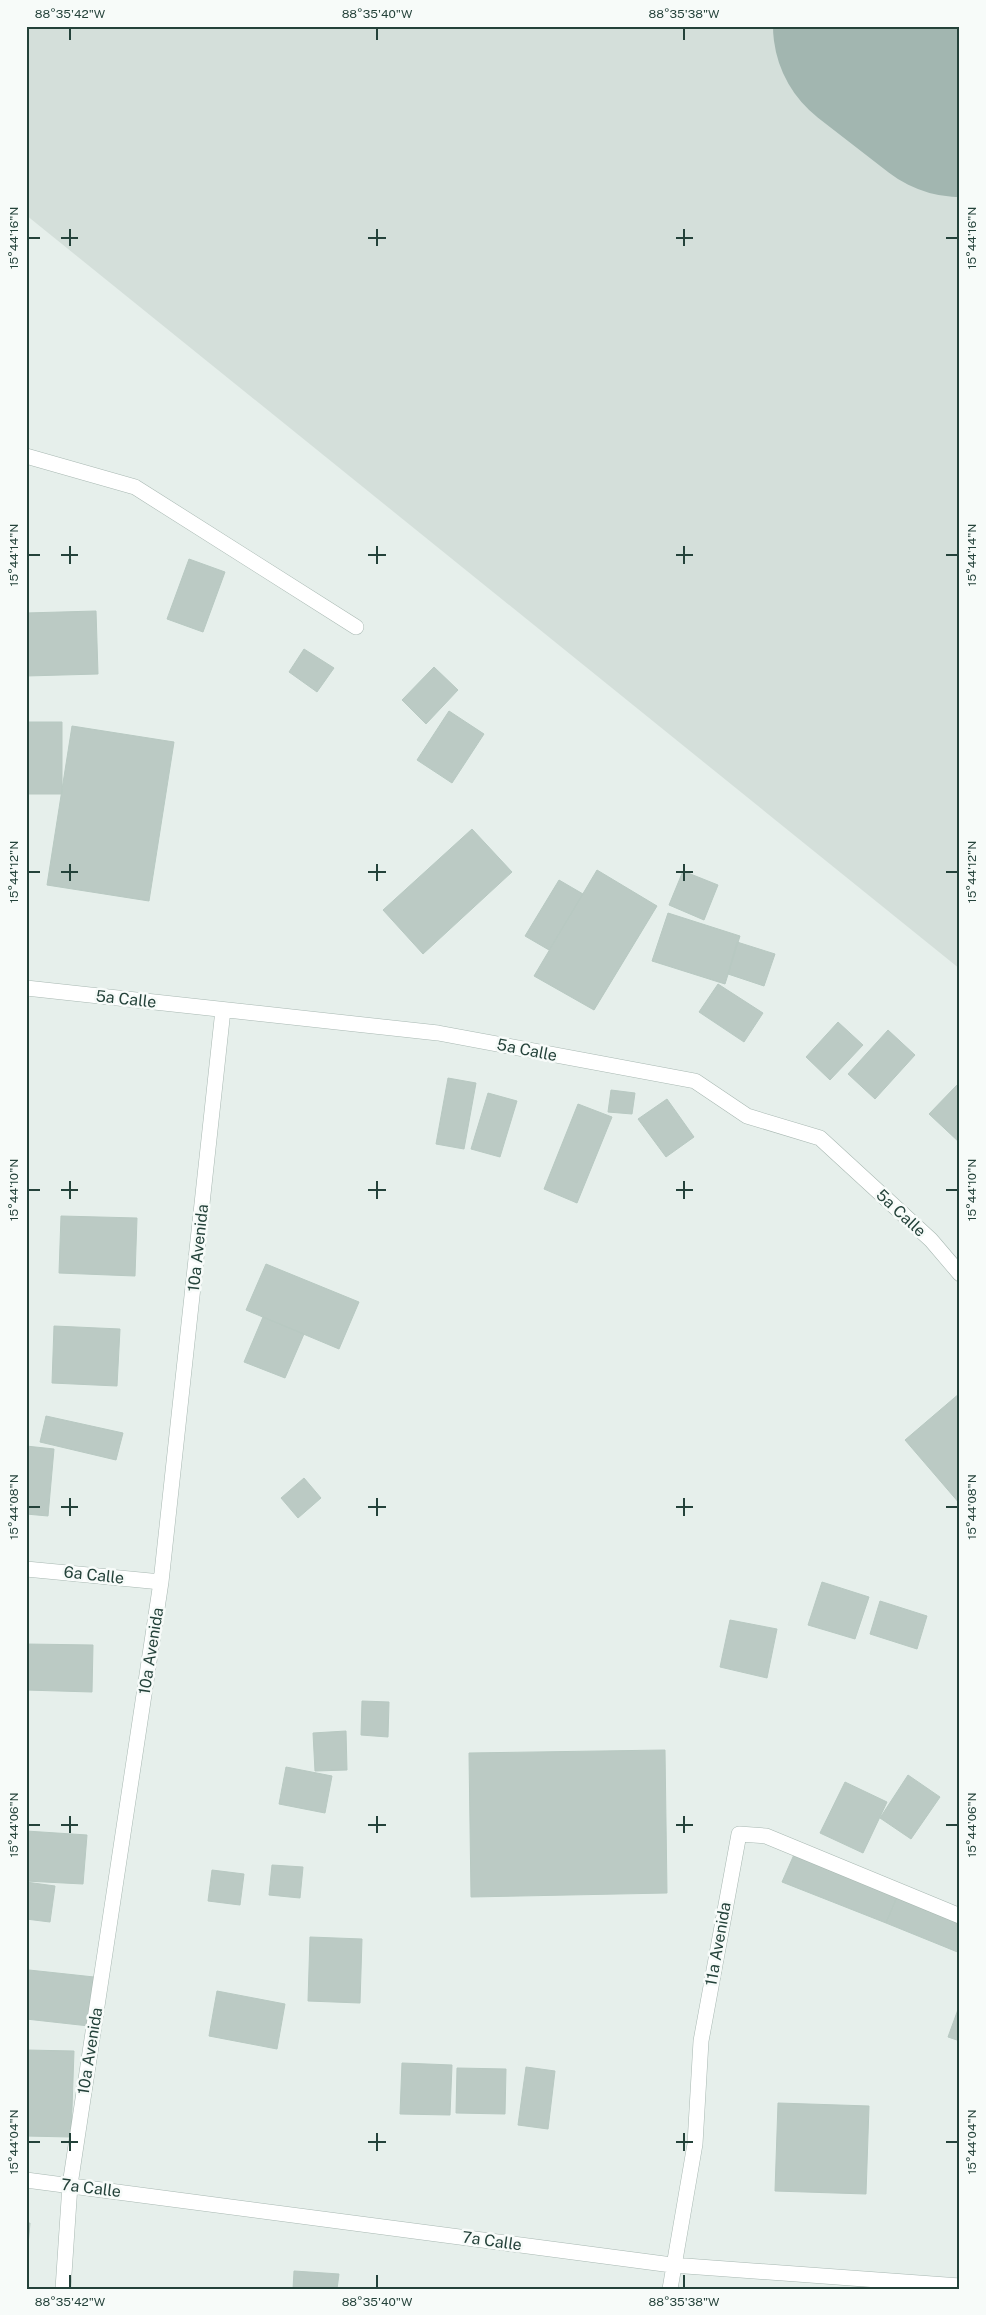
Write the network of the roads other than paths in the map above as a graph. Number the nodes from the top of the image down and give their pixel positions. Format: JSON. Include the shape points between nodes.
{"nodes":[{"id":1,"x":26,"y":456,"type":"edge"},
{"id":2,"x":356,"y":627,"type":"dead end"},
{"id":3,"x":26,"y":988,"type":"edge"},
{"id":4,"x":223,"y":1010,"type":"junction"},
{"id":5,"x":960,"y":1274,"type":"edge"},
{"id":6,"x":26,"y":1569,"type":"edge"},
{"id":7,"x":161,"y":1582,"type":"junction"},
{"id":8,"x":960,"y":1916,"type":"edge"},
{"id":9,"x":26,"y":2180,"type":"edge"},
{"id":10,"x":70,"y":2185,"type":"junction"},
{"id":11,"x":672,"y":2264,"type":"junction"},
{"id":12,"x":960,"y":2286,"type":"edge"},
{"id":13,"x":63,"y":2289,"type":"edge"},
{"id":14,"x":670,"y":2289,"type":"edge"}],
"edges":[{"from":1,"to":2,"type":"street","via":[[135,487]]},
{"from":3,"to":4,"type":"street","name":"5a Calle"},
{"from":4,"to":5,"type":"street","name":"5a Calle","via":[[438,1033],[695,1081],[748,1116],[820,1138],[931,1240]]},
{"from":4,"to":7,"type":"street","name":"10a Avenida"},
{"from":6,"to":7,"type":"street","name":"6a Calle"},
{"from":7,"to":10,"type":"street","name":"10a Avenida"},
{"from":8,"to":11,"type":"street","name":"11a Avenida","via":[[766,1836],[739,1834],[701,2041],[695,2144]]},
{"from":9,"to":10,"type":"street","name":"7a Calle"},
{"from":10,"to":11,"type":"street","name":"7a Calle"},
{"from":10,"to":13,"type":"street","name":"10a Avenida"},
{"from":11,"to":12,"type":"street","name":"7a Calle"},
{"from":11,"to":14,"type":"street","name":"11a Avenida"}]}
